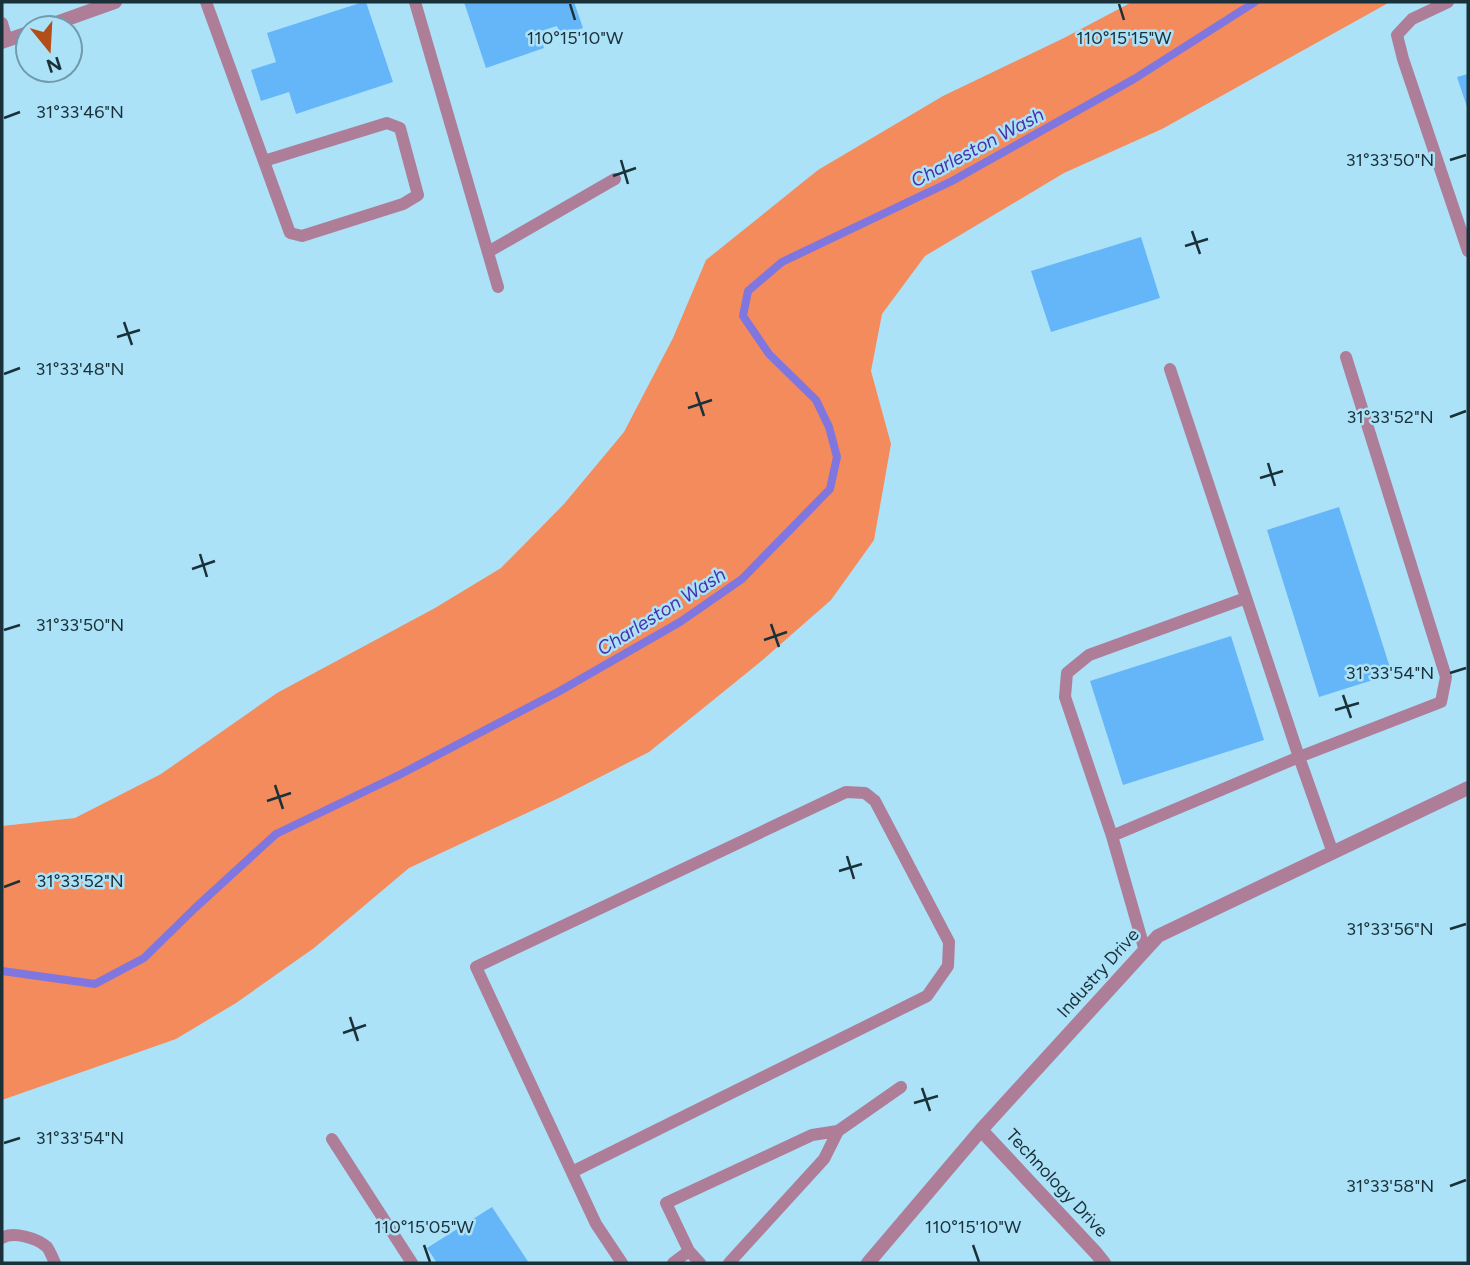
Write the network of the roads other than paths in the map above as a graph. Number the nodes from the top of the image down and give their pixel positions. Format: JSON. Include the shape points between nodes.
{"nodes":[{"id":1,"x":115,"y":2,"type":"edge"},
{"id":2,"x":206,"y":2,"type":"edge"},
{"id":3,"x":415,"y":2,"type":"edge"},
{"id":4,"x":1448,"y":2,"type":"edge"},
{"id":5,"x":81,"y":14,"type":"edge"},
{"id":6,"x":2,"y":23,"type":"edge"},
{"id":7,"x":5,"y":41,"type":"edge"},
{"id":8,"x":264,"y":161,"type":"junction"},
{"id":9,"x":615,"y":179,"type":"dead end"},
{"id":10,"x":1468,"y":251,"type":"edge"},
{"id":11,"x":488,"y":252,"type":"junction"},
{"id":12,"x":498,"y":287,"type":"dead end"},
{"id":13,"x":1346,"y":356,"type":"dead end"},
{"id":14,"x":1170,"y":369,"type":"dead end"},
{"id":15,"x":1246,"y":598,"type":"junction"},
{"id":16,"x":1299,"y":757,"type":"junction"},
{"id":17,"x":1468,"y":788,"type":"edge"},
{"id":18,"x":1112,"y":836,"type":"junction"},
{"id":19,"x":1333,"y":852,"type":"junction"},
{"id":20,"x":1144,"y":951,"type":"junction"},
{"id":21,"x":901,"y":1087,"type":"dead end"},
{"id":22,"x":981,"y":1130,"type":"junction"},
{"id":23,"x":838,"y":1131,"type":"junction"},
{"id":24,"x":332,"y":1139,"type":"dead end"},
{"id":25,"x":572,"y":1172,"type":"junction"},
{"id":26,"x":2,"y":1238,"type":"edge"},
{"id":27,"x":689,"y":1251,"type":"junction"},
{"id":28,"x":55,"y":1263,"type":"edge"},
{"id":29,"x":412,"y":1263,"type":"edge"},
{"id":30,"x":622,"y":1263,"type":"edge"},
{"id":31,"x":673,"y":1263,"type":"edge"},
{"id":32,"x":700,"y":1263,"type":"edge"},
{"id":33,"x":729,"y":1263,"type":"edge"},
{"id":34,"x":868,"y":1263,"type":"edge"},
{"id":35,"x":1104,"y":1263,"type":"edge"}],
"edges":[{"from":1,"to":5,"type":"street"},
{"from":2,"to":8,"type":"lane"},
{"from":3,"to":11,"type":"lane"},
{"from":4,"to":10,"type":"lane","via":[[1412,19],[1397,35]]},
{"from":6,"to":7,"type":"lane"},
{"from":8,"to":8,"type":"lane","via":[[387,123],[400,128],[418,195],[302,236],[290,233]]},
{"from":9,"to":11,"type":"lane"},
{"from":11,"to":12,"type":"lane"},
{"from":13,"to":16,"type":"lane","via":[[1446,677],[1441,702]]},
{"from":14,"to":15,"type":"lane"},
{"from":15,"to":16,"type":"lane"},
{"from":15,"to":18,"type":"lane","via":[[1089,655],[1067,673],[1065,697]]},
{"from":16,"to":18,"type":"lane"},
{"from":16,"to":19,"type":"lane"},
{"from":17,"to":19,"type":"street","name":"Industry Drive"},
{"from":18,"to":20,"type":"lane"},
{"from":19,"to":20,"type":"street","name":"Industry Drive","via":[[1158,936]]},
{"from":20,"to":22,"type":"street","name":"Industry Drive"},
{"from":21,"to":23,"type":"lane"},
{"from":22,"to":34,"type":"street","name":"Industry Drive"},
{"from":22,"to":35,"type":"street","name":"Technology Drive"},
{"from":23,"to":27,"type":"lane","via":[[812,1135],[666,1203]]},
{"from":23,"to":33,"type":"lane","via":[[824,1159]]},
{"from":24,"to":29,"type":"lane"},
{"from":25,"to":25,"type":"lane","via":[[927,996],[948,966],[949,942],[875,801],[865,793],[846,792],[476,967]]},
{"from":25,"to":30,"type":"lane","via":[[596,1224]]},
{"from":26,"to":28,"type":"lane","via":[[7,1234],[25,1236],[47,1247]]},
{"from":27,"to":31,"type":"lane"},
{"from":27,"to":32,"type":"lane"}]}
